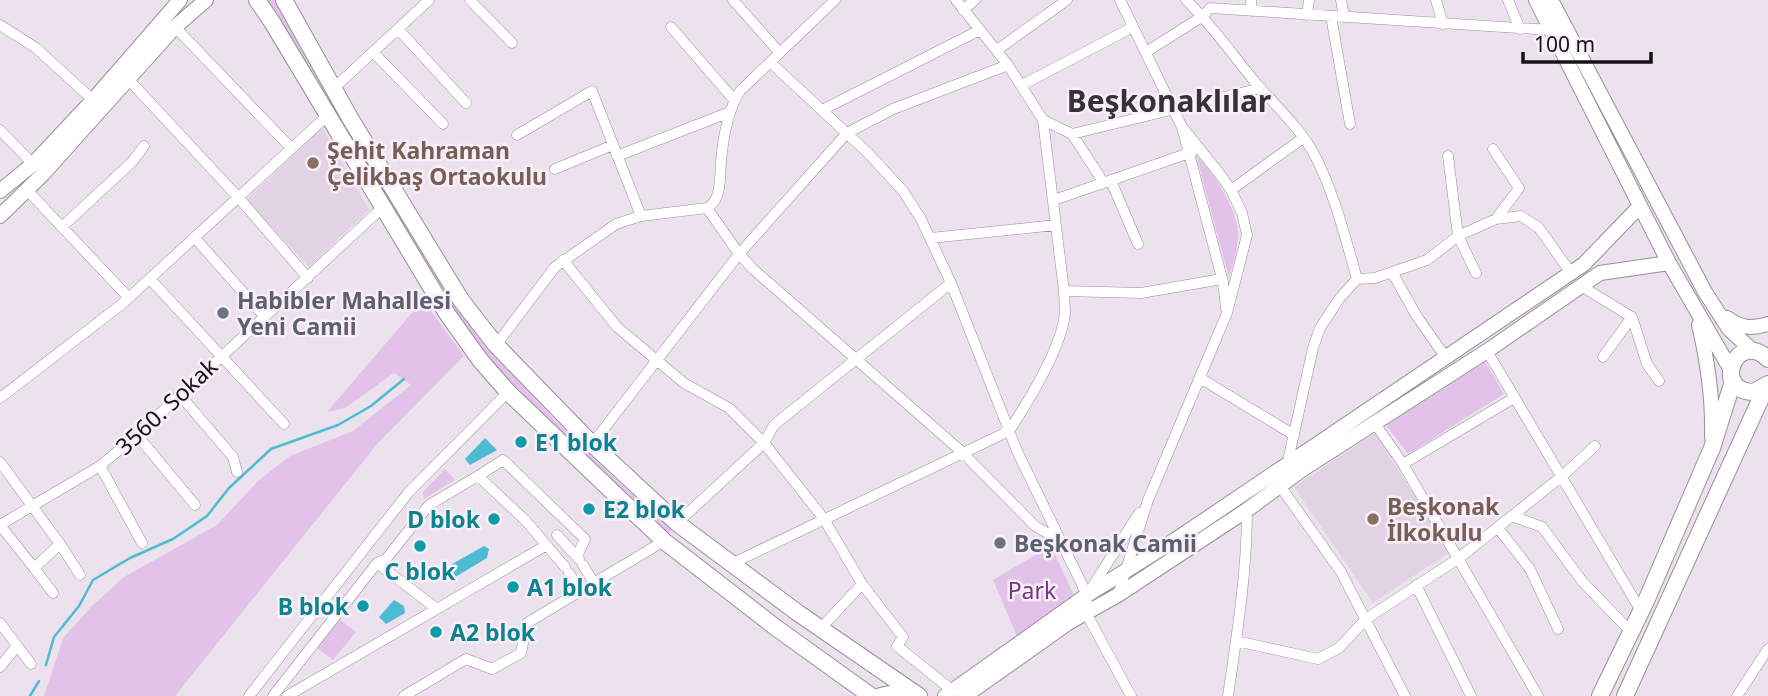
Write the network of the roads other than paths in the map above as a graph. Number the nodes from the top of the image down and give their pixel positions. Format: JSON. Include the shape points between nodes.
{"nodes":[{"id":1,"x":180,"y":0,"type":"edge"},
{"id":2,"x":206,"y":0,"type":"edge"},
{"id":3,"x":257,"y":0,"type":"edge"},
{"id":4,"x":284,"y":0,"type":"edge"},
{"id":5,"x":470,"y":0,"type":"edge"},
{"id":6,"x":733,"y":0,"type":"edge"},
{"id":7,"x":835,"y":0,"type":"edge"},
{"id":8,"x":956,"y":0,"type":"edge"},
{"id":9,"x":975,"y":0,"type":"edge"},
{"id":10,"x":1068,"y":0,"type":"edge"},
{"id":11,"x":1120,"y":0,"type":"edge"},
{"id":12,"x":1186,"y":0,"type":"edge"},
{"id":13,"x":1309,"y":0,"type":"edge"},
{"id":14,"x":1341,"y":0,"type":"edge"},
{"id":15,"x":1436,"y":0,"type":"edge"},
{"id":16,"x":1508,"y":0,"type":"edge"},
{"id":17,"x":1536,"y":0,"type":"edge"},
{"id":18,"x":1551,"y":0,"type":"edge"},
{"id":19,"x":424,"y":2,"type":"edge"},
{"id":20,"x":1251,"y":5,"type":"edge"},
{"id":21,"x":1207,"y":8,"type":"edge"},
{"id":22,"x":963,"y":10,"type":"junction"},
{"id":23,"x":1307,"y":15,"type":"junction"},
{"id":24,"x":1331,"y":16,"type":"junction"},
{"id":25,"x":1344,"y":17,"type":"junction"},
{"id":26,"x":1443,"y":24,"type":"junction"},
{"id":27,"x":0,"y":25,"type":"edge"},
{"id":28,"x":175,"y":27,"type":"junction"},
{"id":29,"x":671,"y":27,"type":"dead end"},
{"id":30,"x":1133,"y":27,"type":"junction"},
{"id":31,"x":398,"y":29,"type":"junction"},
{"id":32,"x":1520,"y":29,"type":"junction"},
{"id":33,"x":980,"y":30,"type":"junction"},
{"id":34,"x":1551,"y":30,"type":"junction"},
{"id":35,"x":512,"y":43,"type":"dead end"},
{"id":36,"x":997,"y":50,"type":"junction"},
{"id":37,"x":779,"y":52,"type":"junction"},
{"id":38,"x":1146,"y":52,"type":"junction"},
{"id":39,"x":374,"y":53,"type":"junction"},
{"id":40,"x":770,"y":62,"type":"junction"},
{"id":41,"x":1009,"y":65,"type":"junction"},
{"id":42,"x":129,"y":80,"type":"junction"},
{"id":43,"x":1023,"y":85,"type":"junction"},
{"id":44,"x":1261,"y":88,"type":"junction"},
{"id":45,"x":333,"y":89,"type":"junction"},
{"id":46,"x":93,"y":100,"type":"junction"},
{"id":47,"x":734,"y":100,"type":"junction"},
{"id":48,"x":466,"y":103,"type":"dead end"},
{"id":49,"x":1174,"y":109,"type":"junction"},
{"id":50,"x":822,"y":110,"type":"junction"},
{"id":51,"x":730,"y":112,"type":"junction"},
{"id":52,"x":328,"y":116,"type":"junction"},
{"id":53,"x":1043,"y":120,"type":"junction"},
{"id":54,"x":443,"y":124,"type":"dead end"},
{"id":55,"x":1350,"y":124,"type":"dead end"},
{"id":56,"x":1182,"y":127,"type":"junction"},
{"id":57,"x":0,"y":130,"type":"edge"},
{"id":58,"x":847,"y":133,"type":"junction"},
{"id":59,"x":1072,"y":134,"type":"junction"},
{"id":60,"x":517,"y":135,"type":"dead end"},
{"id":61,"x":1303,"y":138,"type":"junction"},
{"id":62,"x":613,"y":145,"type":"junction"},
{"id":63,"x":144,"y":146,"type":"dead end"},
{"id":64,"x":291,"y":148,"type":"junction"},
{"id":65,"x":1200,"y":149,"type":"junction"},
{"id":66,"x":1493,"y":149,"type":"dead end"},
{"id":67,"x":1189,"y":154,"type":"junction"},
{"id":68,"x":617,"y":156,"type":"junction"},
{"id":69,"x":1448,"y":156,"type":"dead end"},
{"id":70,"x":33,"y":164,"type":"junction"},
{"id":71,"x":555,"y":169,"type":"dead end"},
{"id":72,"x":1107,"y":183,"type":"junction"},
{"id":73,"x":27,"y":190,"type":"junction"},
{"id":74,"x":1231,"y":190,"type":"junction"},
{"id":75,"x":0,"y":191,"type":"edge"},
{"id":76,"x":237,"y":196,"type":"junction"},
{"id":77,"x":1054,"y":200,"type":"junction"},
{"id":78,"x":1640,"y":206,"type":"junction"},
{"id":79,"x":383,"y":207,"type":"junction"},
{"id":80,"x":706,"y":208,"type":"junction"},
{"id":81,"x":0,"y":216,"type":"edge"},
{"id":82,"x":641,"y":216,"type":"junction"},
{"id":83,"x":1496,"y":219,"type":"junction"},
{"id":84,"x":1056,"y":225,"type":"junction"},
{"id":85,"x":62,"y":227,"type":"junction"},
{"id":86,"x":1458,"y":236,"type":"junction"},
{"id":87,"x":194,"y":237,"type":"junction"},
{"id":88,"x":931,"y":238,"type":"junction"},
{"id":89,"x":1138,"y":244,"type":"dead end"},
{"id":90,"x":739,"y":254,"type":"junction"},
{"id":91,"x":564,"y":260,"type":"junction"},
{"id":92,"x":1669,"y":263,"type":"junction"},
{"id":93,"x":1392,"y":272,"type":"junction"},
{"id":94,"x":1476,"y":273,"type":"dead end"},
{"id":95,"x":1571,"y":273,"type":"junction"},
{"id":96,"x":308,"y":278,"type":"junction"},
{"id":97,"x":150,"y":279,"type":"junction"},
{"id":98,"x":1222,"y":279,"type":"junction"},
{"id":99,"x":1357,"y":279,"type":"junction"},
{"id":100,"x":951,"y":283,"type":"junction"},
{"id":101,"x":1581,"y":286,"type":"junction"},
{"id":102,"x":1064,"y":291,"type":"junction"},
{"id":103,"x":129,"y":298,"type":"junction"},
{"id":104,"x":1696,"y":310,"type":"junction"},
{"id":105,"x":1717,"y":312,"type":"junction"},
{"id":106,"x":1227,"y":313,"type":"junction"},
{"id":107,"x":264,"y":316,"type":"junction"},
{"id":108,"x":1632,"y":317,"type":"junction"},
{"id":109,"x":1768,"y":324,"type":"edge"},
{"id":110,"x":1768,"y":337,"type":"edge"},
{"id":111,"x":496,"y":345,"type":"junction"},
{"id":112,"x":1487,"y":351,"type":"junction"},
{"id":113,"x":1759,"y":353,"type":"edge"},
{"id":114,"x":221,"y":355,"type":"junction"},
{"id":115,"x":1603,"y":357,"type":"dead end"},
{"id":116,"x":858,"y":358,"type":"junction"},
{"id":117,"x":1446,"y":358,"type":"junction"},
{"id":118,"x":656,"y":362,"type":"junction"},
{"id":119,"x":1732,"y":375,"type":"junction"},
{"id":120,"x":1200,"y":378,"type":"junction"},
{"id":121,"x":1659,"y":381,"type":"dead end"},
{"id":122,"x":1767,"y":386,"type":"edge"},
{"id":123,"x":508,"y":392,"type":"junction"},
{"id":124,"x":179,"y":394,"type":"junction"},
{"id":125,"x":0,"y":398,"type":"edge"},
{"id":126,"x":1514,"y":398,"type":"junction"},
{"id":127,"x":1374,"y":422,"type":"junction"},
{"id":128,"x":285,"y":424,"type":"dead end"},
{"id":129,"x":1009,"y":431,"type":"junction"},
{"id":130,"x":137,"y":435,"type":"junction"},
{"id":131,"x":1294,"y":435,"type":"junction"},
{"id":132,"x":764,"y":443,"type":"junction"},
{"id":133,"x":592,"y":444,"type":"junction"},
{"id":134,"x":1595,"y":446,"type":"dead end"},
{"id":135,"x":1712,"y":447,"type":"junction"},
{"id":136,"x":962,"y":452,"type":"junction"},
{"id":137,"x":0,"y":462,"type":"edge"},
{"id":138,"x":1403,"y":464,"type":"junction"},
{"id":139,"x":1287,"y":465,"type":"junction"},
{"id":140,"x":100,"y":466,"type":"junction"},
{"id":141,"x":237,"y":471,"type":"dead end"},
{"id":142,"x":478,"y":476,"type":"junction"},
{"id":143,"x":1561,"y":477,"type":"junction"},
{"id":144,"x":1280,"y":486,"type":"junction"},
{"id":145,"x":1148,"y":500,"type":"junction"},
{"id":146,"x":195,"y":505,"type":"dead end"},
{"id":147,"x":33,"y":507,"type":"junction"},
{"id":148,"x":1247,"y":510,"type":"junction"},
{"id":149,"x":1512,"y":516,"type":"junction"},
{"id":150,"x":824,"y":519,"type":"junction"},
{"id":151,"x":677,"y":523,"type":"junction"},
{"id":152,"x":0,"y":525,"type":"edge"},
{"id":153,"x":1498,"y":528,"type":"junction"},
{"id":154,"x":558,"y":535,"type":"dead end"},
{"id":155,"x":664,"y":541,"type":"junction"},
{"id":156,"x":1060,"y":541,"type":"junction"},
{"id":157,"x":142,"y":543,"type":"dead end"},
{"id":158,"x":60,"y":544,"type":"junction"},
{"id":159,"x":545,"y":546,"type":"junction"},
{"id":160,"x":1459,"y":558,"type":"junction"},
{"id":161,"x":580,"y":560,"type":"junction"},
{"id":162,"x":376,"y":563,"type":"junction"},
{"id":163,"x":731,"y":564,"type":"junction"},
{"id":164,"x":33,"y":568,"type":"junction"},
{"id":165,"x":1125,"y":571,"type":"junction"},
{"id":166,"x":80,"y":575,"type":"dead end"},
{"id":167,"x":594,"y":583,"type":"junction"},
{"id":168,"x":862,"y":584,"type":"junction"},
{"id":169,"x":1416,"y":585,"type":"junction"},
{"id":170,"x":580,"y":591,"type":"junction"},
{"id":171,"x":53,"y":593,"type":"dead end"},
{"id":172,"x":1087,"y":595,"type":"junction"},
{"id":173,"x":1118,"y":596,"type":"junction"},
{"id":174,"x":437,"y":609,"type":"junction"},
{"id":175,"x":1641,"y":611,"type":"junction"},
{"id":176,"x":1086,"y":613,"type":"junction"},
{"id":177,"x":1366,"y":620,"type":"junction"},
{"id":178,"x":0,"y":623,"type":"edge"},
{"id":179,"x":820,"y":629,"type":"junction"},
{"id":180,"x":1558,"y":629,"type":"dead end"},
{"id":181,"x":1631,"y":632,"type":"junction"},
{"id":182,"x":1236,"y":641,"type":"junction"},
{"id":183,"x":18,"y":646,"type":"junction"},
{"id":184,"x":1768,"y":649,"type":"edge"},
{"id":185,"x":31,"y":664,"type":"dead end"},
{"id":186,"x":0,"y":667,"type":"edge"},
{"id":187,"x":913,"y":692,"type":"edge"},
{"id":188,"x":866,"y":694,"type":"edge"},
{"id":189,"x":954,"y":694,"type":"edge"},
{"id":190,"x":249,"y":696,"type":"edge"},
{"id":191,"x":273,"y":696,"type":"edge"},
{"id":192,"x":288,"y":696,"type":"edge"},
{"id":193,"x":404,"y":696,"type":"edge"},
{"id":194,"x":1131,"y":696,"type":"edge"},
{"id":195,"x":1228,"y":696,"type":"edge"},
{"id":196,"x":1405,"y":696,"type":"edge"},
{"id":197,"x":1471,"y":696,"type":"edge"},
{"id":198,"x":1538,"y":696,"type":"edge"},
{"id":199,"x":1600,"y":696,"type":"edge"},
{"id":200,"x":1625,"y":696,"type":"edge"},
{"id":201,"x":1737,"y":696,"type":"edge"}],
"edges":[{"from":1,"to":46,"type":"street"},
{"from":2,"to":28,"type":"street"},
{"from":3,"to":52,"type":"main road"},
{"from":4,"to":45,"type":"main road"},
{"from":5,"to":35,"type":"street"},
{"from":6,"to":37,"type":"street"},
{"from":7,"to":37,"type":"street"},
{"from":8,"to":22,"type":"street"},
{"from":9,"to":22,"type":"street"},
{"from":10,"to":36,"type":"street"},
{"from":11,"to":30,"type":"street"},
{"from":12,"to":21,"type":"street"},
{"from":13,"to":23,"type":"street"},
{"from":14,"to":25,"type":"street"},
{"from":15,"to":26,"type":"street"},
{"from":16,"to":32,"type":"street"},
{"from":17,"to":34,"type":"street"},
{"from":18,"to":105,"type":"street"},
{"from":19,"to":31,"type":"street"},
{"from":20,"to":21,"type":"street"},
{"from":20,"to":23,"type":"street"},
{"from":21,"to":38,"type":"street"},
{"from":21,"to":44,"type":"street"},
{"from":22,"to":33,"type":"street"},
{"from":23,"to":24,"type":"street"},
{"from":24,"to":25,"type":"street"},
{"from":24,"to":55,"type":"street"},
{"from":25,"to":26,"type":"street"},
{"from":26,"to":32,"type":"street"},
{"from":27,"to":46,"type":"street","via":[[36,48]]},
{"from":28,"to":42,"type":"street"},
{"from":28,"to":64,"type":"street"},
{"from":29,"to":47,"type":"street"},
{"from":30,"to":38,"type":"street"},
{"from":30,"to":43,"type":"street"},
{"from":31,"to":39,"type":"street"},
{"from":31,"to":48,"type":"street"},
{"from":32,"to":34,"type":"street"},
{"from":33,"to":36,"type":"street"},
{"from":33,"to":50,"type":"street"},
{"from":34,"to":78,"type":"street"},
{"from":36,"to":41,"type":"street"},
{"from":37,"to":40,"type":"street"},
{"from":38,"to":49,"type":"street"},
{"from":39,"to":45,"type":"street"},
{"from":39,"to":54,"type":"street"},
{"from":40,"to":47,"type":"street"},
{"from":40,"to":50,"type":"street"},
{"from":41,"to":43,"type":"street"},
{"from":41,"to":58,"type":"street","via":[[893,108]]},
{"from":42,"to":73,"type":"street"},
{"from":42,"to":76,"type":"street"},
{"from":43,"to":53,"type":"street"},
{"from":44,"to":49,"type":"street"},
{"from":44,"to":61,"type":"street"},
{"from":45,"to":111,"type":"main road","via":[[461,300]]},
{"from":46,"to":70,"type":"street"},
{"from":47,"to":51,"type":"street"},
{"from":49,"to":56,"type":"street"},
{"from":49,"to":59,"type":"street"},
{"from":50,"to":58,"type":"street"},
{"from":51,"to":68,"type":"street"},
{"from":51,"to":80,"type":"street","via":[[717,198]]},
{"from":52,"to":64,"type":"street"},
{"from":52,"to":79,"type":"main road"},
{"from":53,"to":59,"type":"street"},
{"from":53,"to":77,"type":"street"},
{"from":56,"to":65,"type":"street"},
{"from":56,"to":67,"type":"street"},
{"from":57,"to":70,"type":"street"},
{"from":58,"to":88,"type":"street","via":[[903,191]]},
{"from":58,"to":90,"type":"street"},
{"from":59,"to":72,"type":"street"},
{"from":60,"to":62,"type":"street","via":[[592,91]]},
{"from":61,"to":74,"type":"street"},
{"from":61,"to":99,"type":"street","via":[[1343,229]]},
{"from":62,"to":68,"type":"street"},
{"from":62,"to":71,"type":"street"},
{"from":63,"to":85,"type":"street"},
{"from":64,"to":76,"type":"street"},
{"from":65,"to":67,"type":"street"},
{"from":65,"to":74,"type":"street"},
{"from":66,"to":83,"type":"street","via":[[1520,188]]},
{"from":67,"to":72,"type":"street"},
{"from":67,"to":98,"type":"street"},
{"from":68,"to":82,"type":"street"},
{"from":69,"to":86,"type":"street"},
{"from":70,"to":75,"type":"street"},
{"from":72,"to":77,"type":"street"},
{"from":72,"to":89,"type":"street"},
{"from":73,"to":81,"type":"street"},
{"from":73,"to":85,"type":"street"},
{"from":74,"to":106,"type":"street","via":[[1247,235]]},
{"from":76,"to":87,"type":"street"},
{"from":76,"to":96,"type":"street"},
{"from":77,"to":84,"type":"street"},
{"from":78,"to":92,"type":"street"},
{"from":78,"to":95,"type":"street"},
{"from":79,"to":96,"type":"street","name":"3560. Sokak"},
{"from":79,"to":123,"type":"main road","via":[[459,332]]},
{"from":80,"to":82,"type":"street"},
{"from":80,"to":90,"type":"street"},
{"from":82,"to":91,"type":"street","via":[[616,224]]},
{"from":83,"to":86,"type":"street"},
{"from":83,"to":95,"type":"street","via":[[1521,216],[1539,228]]},
{"from":84,"to":88,"type":"street"},
{"from":84,"to":102,"type":"street"},
{"from":85,"to":103,"type":"street"},
{"from":86,"to":93,"type":"street","via":[[1427,260]]},
{"from":86,"to":94,"type":"street"},
{"from":87,"to":97,"type":"street"},
{"from":87,"to":107,"type":"street"},
{"from":88,"to":100,"type":"street"},
{"from":90,"to":116,"type":"street"},
{"from":90,"to":118,"type":"street"},
{"from":91,"to":111,"type":"street"},
{"from":91,"to":118,"type":"street","via":[[617,327]]},
{"from":92,"to":101,"type":"street","via":[[1601,273]]},
{"from":92,"to":104,"type":"street"},
{"from":93,"to":99,"type":"street"},
{"from":93,"to":117,"type":"street"},
{"from":95,"to":117,"type":"street"},
{"from":96,"to":107,"type":"street","name":"3560. Sokak"},
{"from":97,"to":103,"type":"street"},
{"from":97,"to":114,"type":"street"},
{"from":98,"to":102,"type":"street","via":[[1141,293]]},
{"from":98,"to":106,"type":"street"},
{"from":99,"to":131,"type":"street","via":[[1320,328]]},
{"from":100,"to":116,"type":"street"},
{"from":100,"to":129,"type":"street"},
{"from":101,"to":108,"type":"street"},
{"from":101,"to":112,"type":"street"},
{"from":102,"to":129,"type":"street","via":[[1065,313],[1055,345]]},
{"from":103,"to":125,"type":"street"},
{"from":104,"to":119,"type":"street"},
{"from":104,"to":135,"type":"street","via":[[1713,404]]},
{"from":105,"to":109,"type":"street","via":[[1738,326]]},
{"from":105,"to":113,"type":"street","via":[[1729,329]]},
{"from":106,"to":120,"type":"street"},
{"from":107,"to":114,"type":"street","name":"3560. Sokak"},
{"from":108,"to":115,"type":"street"},
{"from":108,"to":121,"type":"street","via":[[1647,364]]},
{"from":110,"to":113,"type":"main road"},
{"from":111,"to":133,"type":"main road"},
{"from":112,"to":126,"type":"street"},
{"from":112,"to":127,"type":"street"},
{"from":113,"to":119,"type":"main road","via":[[1740,354]]},
{"from":114,"to":124,"type":"street","name":"3560. Sokak"},
{"from":114,"to":128,"type":"street"},
{"from":116,"to":132,"type":"street","via":[[775,425]]},
{"from":116,"to":136,"type":"street"},
{"from":117,"to":139,"type":"street"},
{"from":118,"to":132,"type":"street","via":[[729,408]]},
{"from":118,"to":133,"type":"street"},
{"from":119,"to":122,"type":"main road","via":[[1748,392]]},
{"from":119,"to":135,"type":"main road"},
{"from":120,"to":131,"type":"street"},
{"from":120,"to":145,"type":"street"},
{"from":122,"to":200,"type":"main road"},
{"from":123,"to":155,"type":"main road"},
{"from":123,"to":190,"type":"street","via":[[408,493]]},
{"from":124,"to":130,"type":"street","name":"3560. Sokak"},
{"from":124,"to":141,"type":"street","via":[[233,457]]},
{"from":126,"to":138,"type":"street"},
{"from":126,"to":143,"type":"street"},
{"from":127,"to":138,"type":"street"},
{"from":127,"to":144,"type":"street"},
{"from":129,"to":136,"type":"street"},
{"from":129,"to":156,"type":"street"},
{"from":130,"to":140,"type":"street","name":"3560. Sokak"},
{"from":130,"to":146,"type":"street"},
{"from":131,"to":139,"type":"street"},
{"from":132,"to":150,"type":"street"},
{"from":132,"to":151,"type":"street"},
{"from":133,"to":151,"type":"main road"},
{"from":134,"to":143,"type":"street"},
{"from":135,"to":175,"type":"main road"},
{"from":136,"to":150,"type":"street"},
{"from":136,"to":156,"type":"street","via":[[1035,526]]},
{"from":137,"to":147,"type":"street"},
{"from":138,"to":160,"type":"street"},
{"from":139,"to":144,"type":"street"},
{"from":139,"to":165,"type":"street"},
{"from":140,"to":147,"type":"street","name":"3560. Sokak"},
{"from":140,"to":157,"type":"street"},
{"from":142,"to":159,"type":"street"},
{"from":142,"to":161,"type":"street","via":[[503,460],[585,539]]},
{"from":142,"to":162,"type":"street","via":[[429,505],[386,559]]},
{"from":143,"to":149,"type":"street"},
{"from":143,"to":175,"type":"street"},
{"from":144,"to":148,"type":"street"},
{"from":144,"to":177,"type":"street","via":[[1341,572]]},
{"from":145,"to":165,"type":"street"},
{"from":145,"to":172,"type":"street"},
{"from":147,"to":152,"type":"street","name":"3560. Sokak"},
{"from":147,"to":158,"type":"street"},
{"from":148,"to":173,"type":"street"},
{"from":148,"to":182,"type":"street"},
{"from":149,"to":153,"type":"street"},
{"from":149,"to":181,"type":"street","via":[[1542,527],[1582,581]]},
{"from":150,"to":163,"type":"street"},
{"from":150,"to":168,"type":"street"},
{"from":151,"to":163,"type":"main road"},
{"from":152,"to":164,"type":"street"},
{"from":153,"to":160,"type":"street"},
{"from":153,"to":180,"type":"street","via":[[1530,569]]},
{"from":154,"to":161,"type":"street"},
{"from":155,"to":167,"type":"street"},
{"from":155,"to":188,"type":"main road"},
{"from":156,"to":172,"type":"street"},
{"from":158,"to":164,"type":"street"},
{"from":158,"to":166,"type":"street"},
{"from":159,"to":170,"type":"street"},
{"from":159,"to":174,"type":"street"},
{"from":160,"to":169,"type":"street"},
{"from":160,"to":198,"type":"street"},
{"from":161,"to":167,"type":"street"},
{"from":162,"to":174,"type":"street"},
{"from":162,"to":191,"type":"street"},
{"from":163,"to":179,"type":"main road"},
{"from":164,"to":171,"type":"street"},
{"from":165,"to":172,"type":"street"},
{"from":165,"to":173,"type":"street"},
{"from":167,"to":170,"type":"street"},
{"from":168,"to":179,"type":"street"},
{"from":168,"to":189,"type":"street","via":[[903,637],[897,646]]},
{"from":169,"to":177,"type":"street"},
{"from":169,"to":197,"type":"street"},
{"from":170,"to":193,"type":"street","via":[[527,623],[521,653],[492,669],[466,659]]},
{"from":172,"to":176,"type":"street"},
{"from":172,"to":189,"type":"street"},
{"from":173,"to":176,"type":"street"},
{"from":174,"to":192,"type":"street"},
{"from":175,"to":181,"type":"main road"},
{"from":176,"to":189,"type":"street"},
{"from":176,"to":194,"type":"street"},
{"from":177,"to":182,"type":"street","via":[[1339,648],[1318,659]]},
{"from":177,"to":196,"type":"street"},
{"from":178,"to":183,"type":"street"},
{"from":179,"to":187,"type":"main road"},
{"from":181,"to":199,"type":"main road"},
{"from":182,"to":195,"type":"street"},
{"from":183,"to":185,"type":"street"},
{"from":183,"to":186,"type":"street"},
{"from":184,"to":201,"type":"street"},
{"from":187,"to":188,"type":"street"}]}
